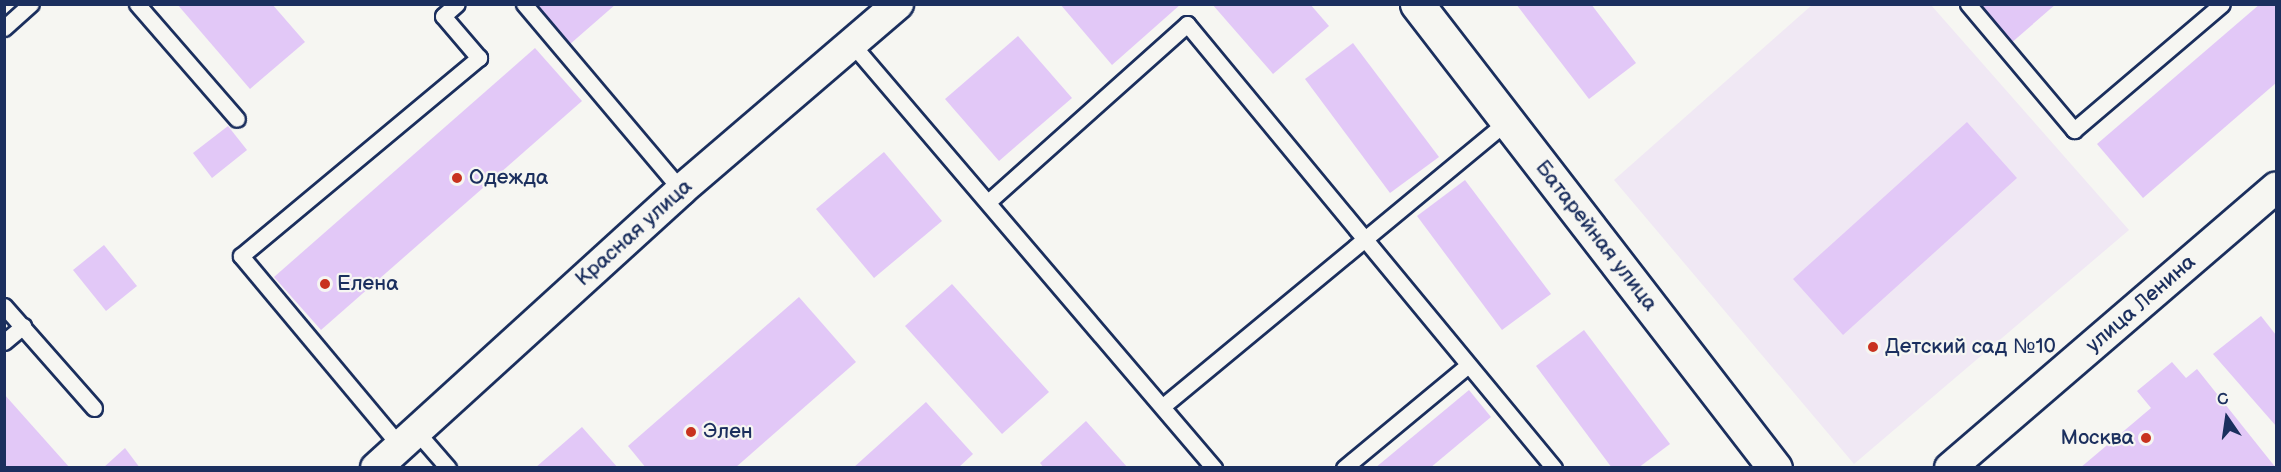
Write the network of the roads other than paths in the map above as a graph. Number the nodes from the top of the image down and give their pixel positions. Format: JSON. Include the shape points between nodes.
{"nodes":[{"id":1,"x":31,"y":4,"type":"edge"},
{"id":2,"x":137,"y":4,"type":"edge"},
{"id":3,"x":457,"y":4,"type":"edge"},
{"id":4,"x":524,"y":4,"type":"edge"},
{"id":5,"x":898,"y":4,"type":"edge"},
{"id":6,"x":1417,"y":4,"type":"edge"},
{"id":7,"x":1968,"y":4,"type":"edge"},
{"id":8,"x":2222,"y":4,"type":"edge"},
{"id":9,"x":439,"y":10,"type":"edge"},
{"id":10,"x":4,"y":28,"type":"edge"},
{"id":11,"x":852,"y":44,"type":"junction"},
{"id":12,"x":237,"y":119,"type":"dead end"},
{"id":13,"x":1508,"y":121,"type":"junction"},
{"id":14,"x":2277,"y":188,"type":"edge"},
{"id":15,"x":681,"y":190,"type":"junction"},
{"id":16,"x":988,"y":202,"type":"junction"},
{"id":17,"x":1365,"y":239,"type":"junction"},
{"id":18,"x":4,"y":306,"type":"edge"},
{"id":19,"x":23,"y":326,"type":"junction"},
{"id":20,"x":4,"y":342,"type":"edge"},
{"id":21,"x":1468,"y":365,"type":"junction"},
{"id":22,"x":1163,"y":406,"type":"junction"},
{"id":23,"x":94,"y":408,"type":"dead end"},
{"id":24,"x":408,"y":439,"type":"junction"},
{"id":25,"x":376,"y":468,"type":"edge"},
{"id":26,"x":448,"y":468,"type":"edge"},
{"id":27,"x":1214,"y":468,"type":"edge"},
{"id":28,"x":1344,"y":468,"type":"edge"},
{"id":29,"x":1554,"y":468,"type":"edge"},
{"id":30,"x":1775,"y":468,"type":"edge"},
{"id":31,"x":1950,"y":468,"type":"edge"}],
"edges":[{"from":1,"to":10,"type":"lane"},
{"from":2,"to":12,"type":"lane"},
{"from":3,"to":9,"type":"lane"},
{"from":4,"to":15,"type":"lane"},
{"from":5,"to":11,"type":"street","name":"Красная улица"},
{"from":6,"to":13,"type":"street","name":"Батарейная улица"},
{"from":7,"to":8,"type":"lane","via":[[2074,130]]},
{"from":9,"to":24,"type":"lane","via":[[479,58],[241,256]]},
{"from":11,"to":15,"type":"street","name":"Красная улица"},
{"from":11,"to":16,"type":"lane"},
{"from":13,"to":17,"type":"lane"},
{"from":13,"to":30,"type":"street","name":"Батарейная улица"},
{"from":14,"to":31,"type":"street","name":"улица Ленина"},
{"from":15,"to":24,"type":"street","name":"Красная улица"},
{"from":16,"to":17,"type":"lane","via":[[1187,24]]},
{"from":16,"to":22,"type":"lane"},
{"from":17,"to":21,"type":"lane"},
{"from":17,"to":22,"type":"lane"},
{"from":18,"to":19,"type":"lane"},
{"from":19,"to":20,"type":"lane"},
{"from":19,"to":23,"type":"lane"},
{"from":21,"to":28,"type":"lane"},
{"from":21,"to":29,"type":"lane"},
{"from":22,"to":27,"type":"lane"},
{"from":24,"to":25,"type":"street","name":"Красная улица"},
{"from":24,"to":26,"type":"lane"}]}
